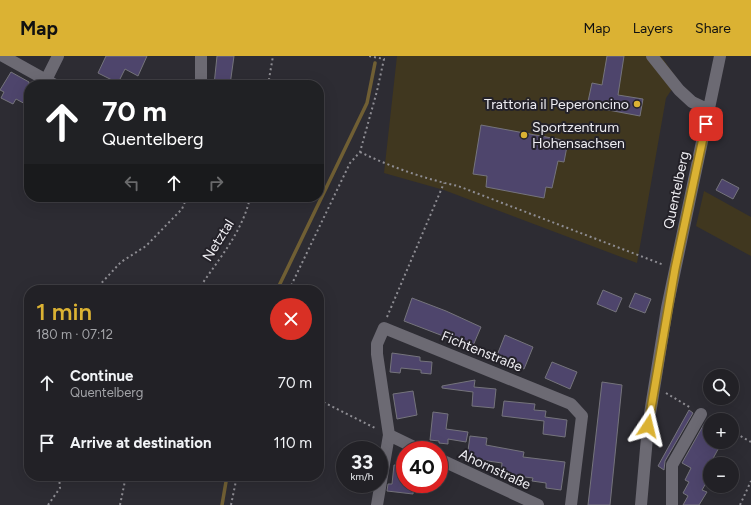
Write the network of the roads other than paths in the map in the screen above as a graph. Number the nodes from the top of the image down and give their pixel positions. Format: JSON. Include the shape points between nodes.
{"nodes":[{"id":1,"x":3,"y":56,"type":"edge"},
{"id":2,"x":58,"y":56,"type":"edge"},
{"id":3,"x":201,"y":56,"type":"edge"},
{"id":4,"x":652,"y":56,"type":"edge"},
{"id":5,"x":720,"y":56,"type":"edge"},
{"id":6,"x":47,"y":80,"type":"edge"},
{"id":7,"x":52,"y":80,"type":"edge"},
{"id":8,"x":201,"y":80,"type":"edge"},
{"id":9,"x":709,"y":110,"type":"junction"},
{"id":10,"x":701,"y":414,"type":"road end"},
{"id":11,"x":389,"y":435,"type":"junction"},
{"id":12,"x":401,"y":441,"type":"edge"},
{"id":13,"x":448,"y":464,"type":"edge"},
{"id":14,"x":518,"y":501,"type":"edge"},
{"id":15,"x":377,"y":505,"type":"edge"},
{"id":16,"x":538,"y":505,"type":"edge"},
{"id":17,"x":571,"y":505,"type":"edge"},
{"id":18,"x":641,"y":505,"type":"edge"},
{"id":19,"x":672,"y":505,"type":"edge"}],
"edges":[{"from":1,"to":6,"type":"street"},
{"from":2,"to":7,"type":"street"},
{"from":3,"to":8,"type":"street"},
{"from":4,"to":9,"type":"street","via":[[679,90],[692,102]]},
{"from":5,"to":9,"type":"street","name":"Quentelberg"},
{"from":9,"to":18,"type":"street","name":"Quentelberg","via":[[667,308],[648,426]]},
{"from":10,"to":19,"type":"street","via":[[672,465]]},
{"from":11,"to":12,"type":"street"},
{"from":11,"to":15,"type":"street"},
{"from":11,"to":17,"type":"street","name":"Fichtenstraße","via":[[377,354],[377,344],[384,328],[572,404],[582,416]]},
{"from":13,"to":14,"type":"street","name":"Ahornstraße"},
{"from":14,"to":16,"type":"street","name":"Ahornstraße"}]}
